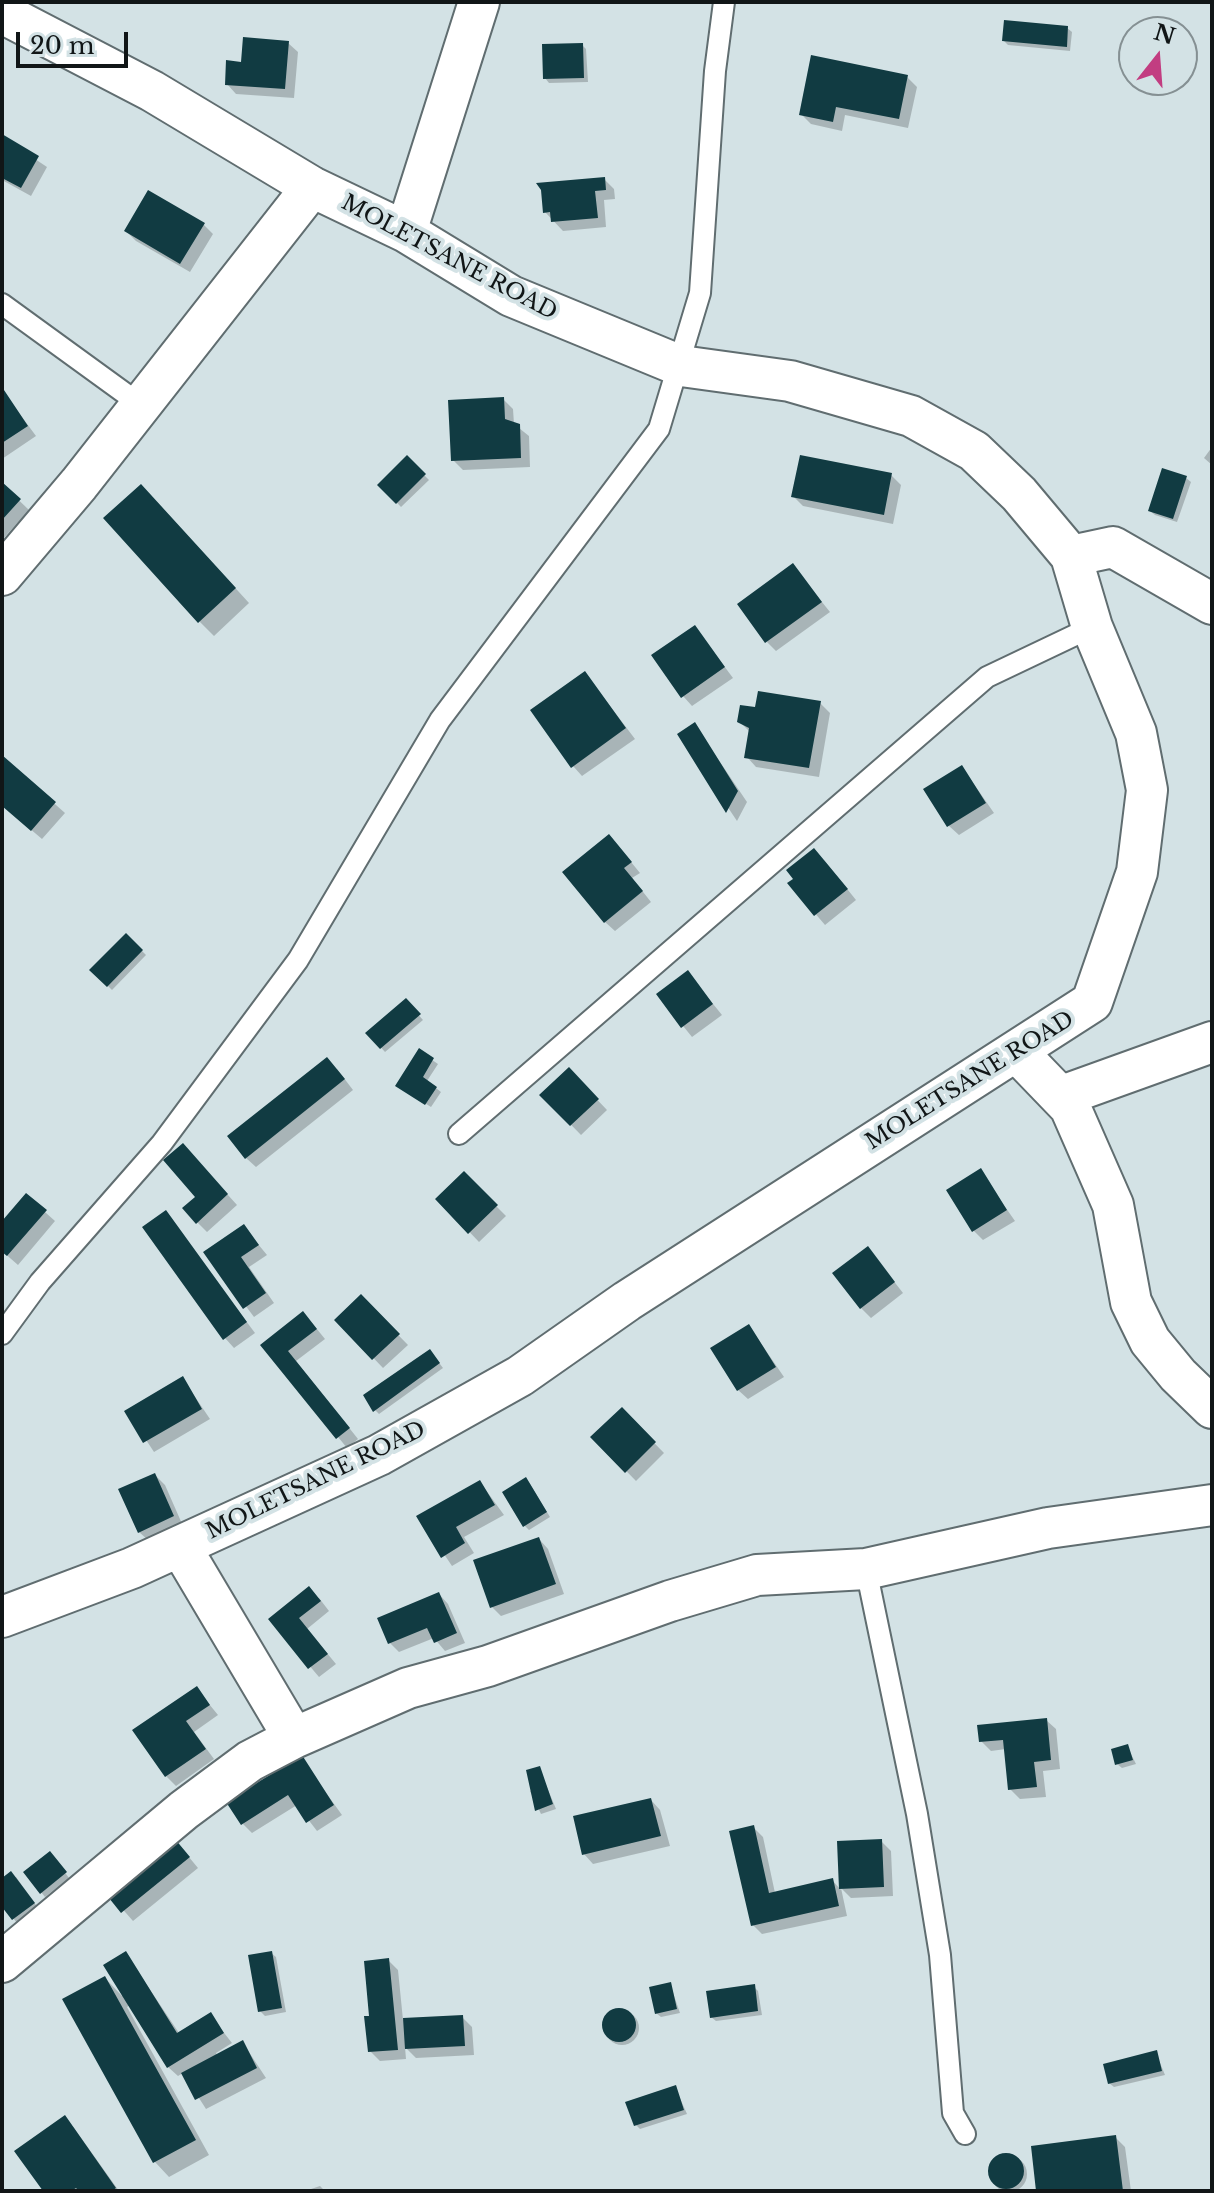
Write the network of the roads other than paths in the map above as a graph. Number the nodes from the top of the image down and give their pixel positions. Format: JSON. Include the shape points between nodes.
{"nodes":[{"id":1,"x":479,"y":2,"type":"edge"},
{"id":2,"x":724,"y":2,"type":"edge"},
{"id":3,"x":2,"y":13,"type":"edge"},
{"id":4,"x":312,"y":187,"type":"junction"},
{"id":5,"x":406,"y":232,"type":"junction"},
{"id":6,"x":2,"y":304,"type":"edge"},
{"id":7,"x":681,"y":366,"type":"junction"},
{"id":8,"x":141,"y":405,"type":"junction"},
{"id":9,"x":1071,"y":556,"type":"junction"},
{"id":10,"x":2,"y":575,"type":"edge"},
{"id":11,"x":1212,"y":604,"type":"edge"},
{"id":12,"x":1092,"y":627,"type":"junction"},
{"id":13,"x":1212,"y":1042,"type":"edge"},
{"id":14,"x":1017,"y":1052,"type":"junction"},
{"id":15,"x":1062,"y":1096,"type":"junction"},
{"id":16,"x":459,"y":1134,"type":"dead end"},
{"id":17,"x":2,"y":1334,"type":"edge"},
{"id":18,"x":1212,"y":1408,"type":"edge"},
{"id":19,"x":1212,"y":1505,"type":"edge"},
{"id":20,"x":180,"y":1546,"type":"junction"},
{"id":21,"x":866,"y":1569,"type":"junction"},
{"id":22,"x":2,"y":1617,"type":"edge"},
{"id":23,"x":294,"y":1738,"type":"junction"},
{"id":24,"x":2,"y":1962,"type":"edge"},
{"id":25,"x":965,"y":2134,"type":"dead end"}],
"edges":[{"from":1,"to":5,"type":"street"},
{"from":2,"to":7,"type":"lane","via":[[700,293]]},
{"from":3,"to":4,"type":"street","name":"MOLETSANE ROAD","via":[[152,91]]},
{"from":4,"to":5,"type":"street","name":"MOLETSANE ROAD"},
{"from":4,"to":8,"type":"street"},
{"from":5,"to":7,"type":"street","name":"MOLETSANE ROAD","via":[[511,296]]},
{"from":6,"to":8,"type":"lane"},
{"from":7,"to":9,"type":"street","name":"MOLETSANE ROAD","via":[[790,381],[911,416],[974,451]]},
{"from":7,"to":17,"type":"lane","via":[[659,429],[440,720],[298,960],[162,1143],[40,1282]]},
{"from":8,"to":10,"type":"street"},
{"from":9,"to":11,"type":"street","via":[[1113,547]]},
{"from":9,"to":12,"type":"street","name":"MOLETSANE ROAD"},
{"from":12,"to":14,"type":"street","name":"MOLETSANE ROAD","via":[[1136,733],[1147,790],[1137,872],[1092,1002]]},
{"from":12,"to":16,"type":"lane","via":[[987,677]]},
{"from":13,"to":15,"type":"street"},
{"from":14,"to":15,"type":"street"},
{"from":14,"to":20,"type":"street","name":"MOLETSANE ROAD","via":[[627,1301],[520,1376],[379,1455]]},
{"from":15,"to":18,"type":"street","via":[[1113,1205],[1131,1302],[1150,1341]]},
{"from":19,"to":21,"type":"street","via":[[1048,1528]]},
{"from":20,"to":22,"type":"street","name":"MOLETSANE ROAD"},
{"from":20,"to":23,"type":"street"},
{"from":21,"to":23,"type":"street","via":[[757,1575],[408,1688]]},
{"from":21,"to":25,"type":"lane","via":[[940,1955],[953,2113]]},
{"from":23,"to":24,"type":"street","via":[[250,1761],[184,1810]]}]}
